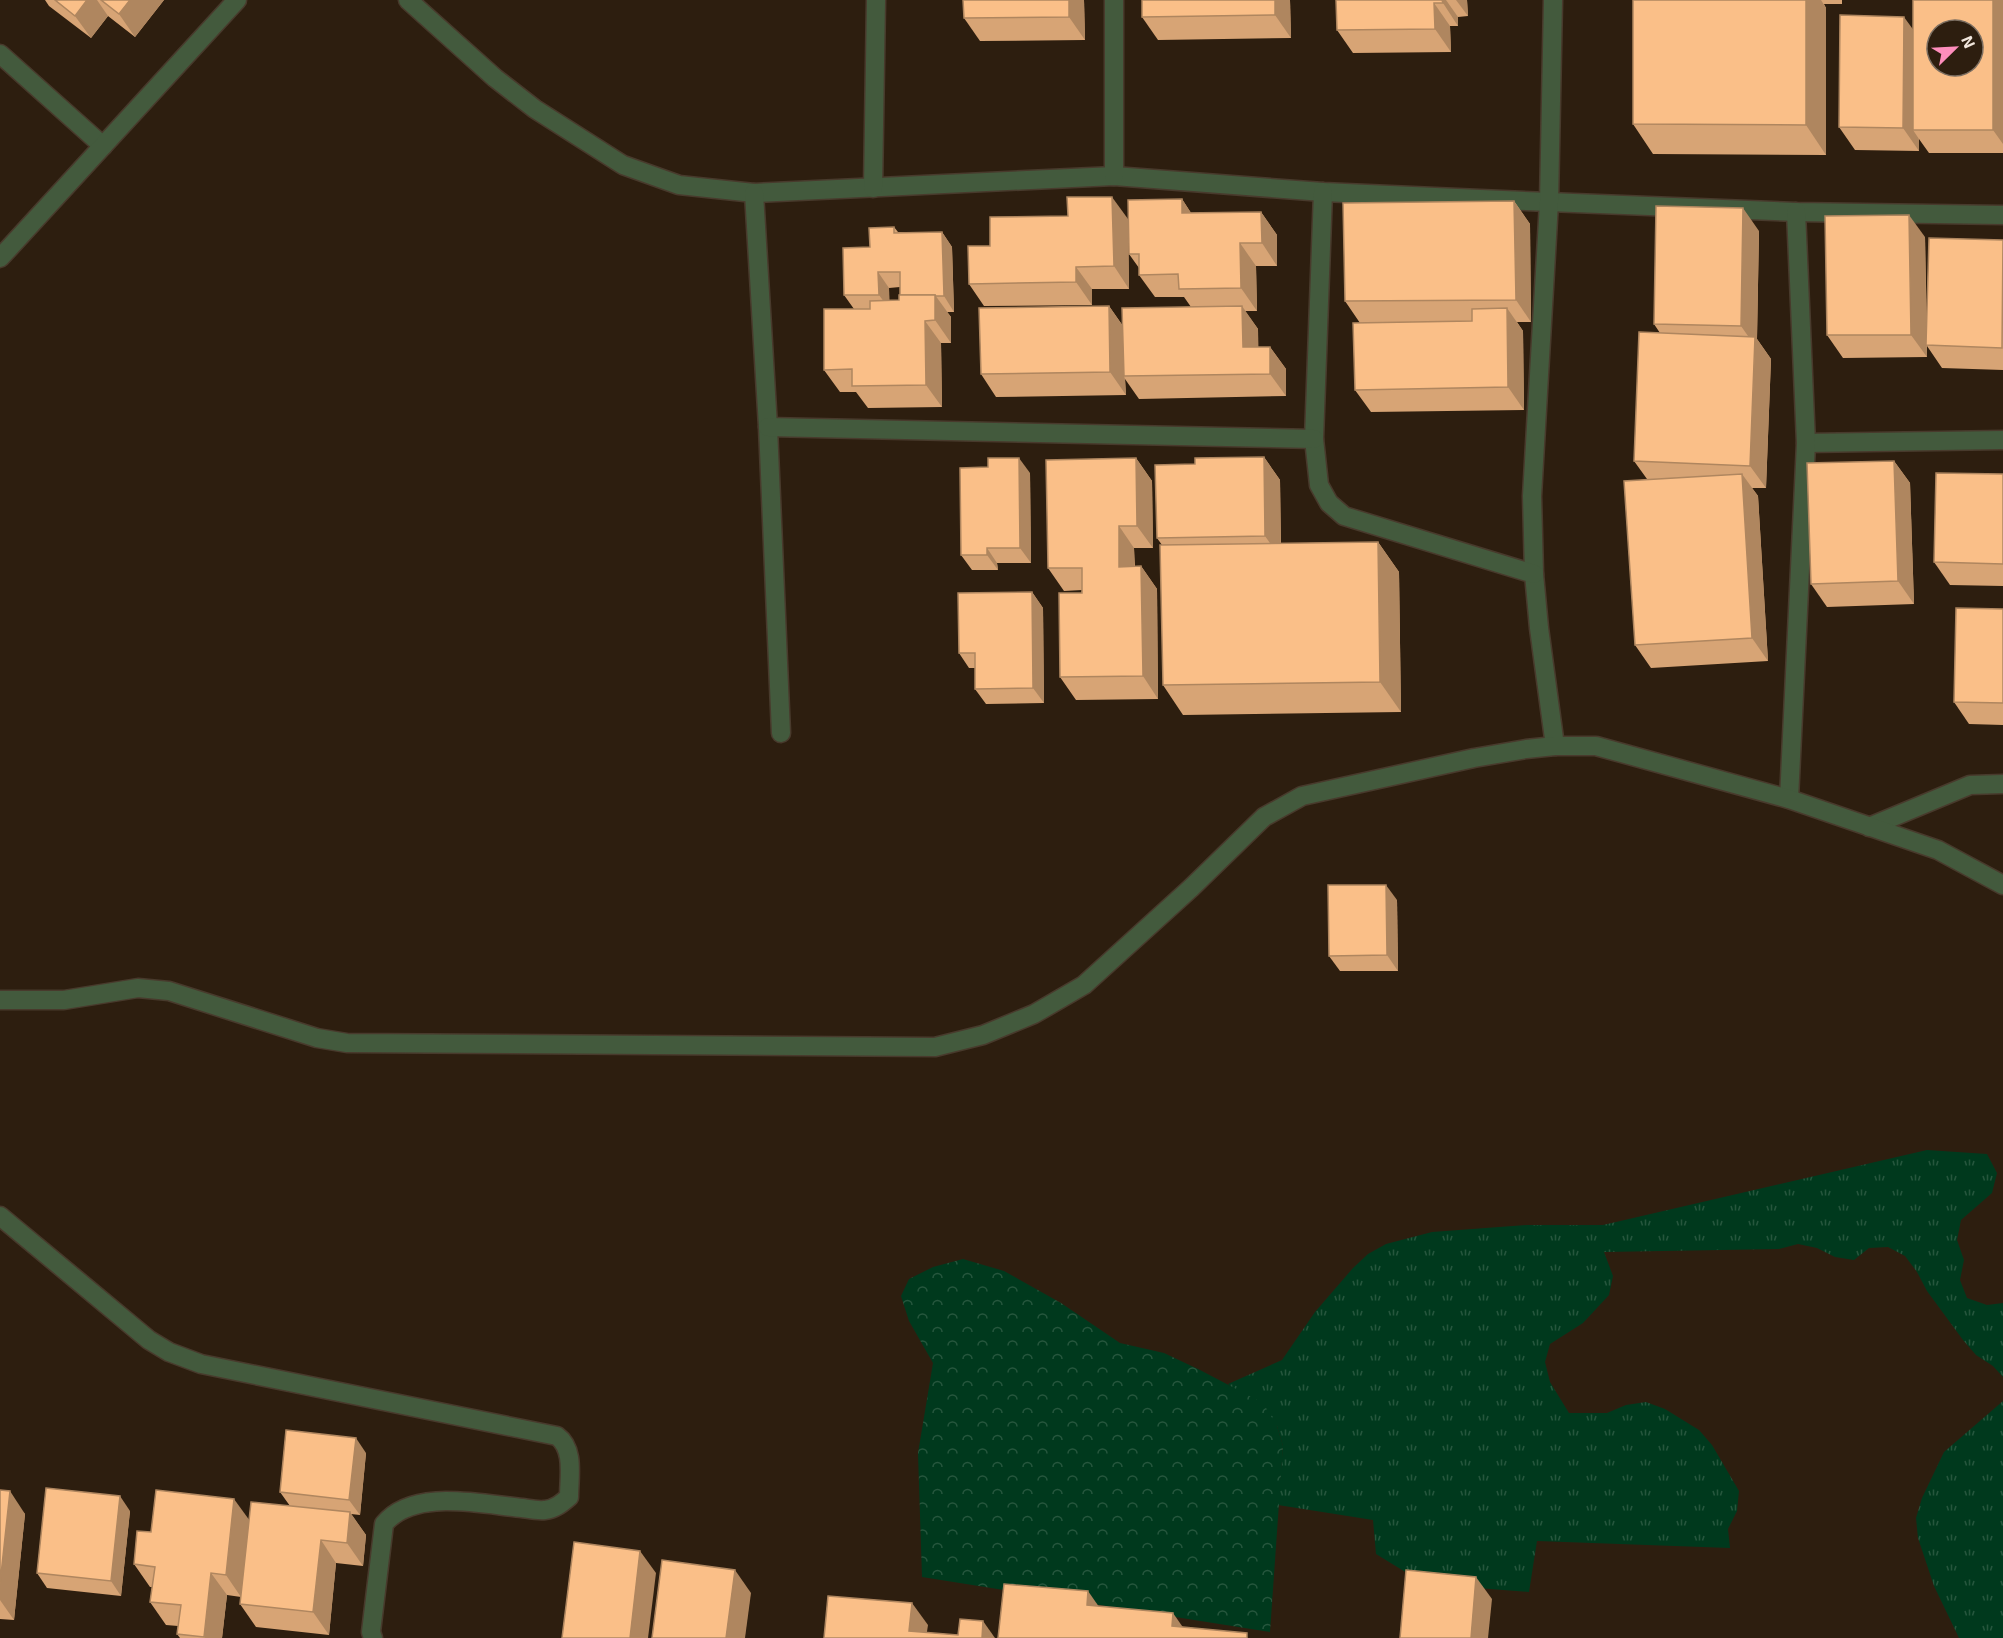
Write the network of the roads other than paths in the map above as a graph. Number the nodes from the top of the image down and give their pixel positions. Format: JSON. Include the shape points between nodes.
{"nodes":[{"id":1,"x":237,"y":0,"type":"edge"},
{"id":2,"x":408,"y":0,"type":"edge"},
{"id":3,"x":876,"y":0,"type":"edge"},
{"id":4,"x":1114,"y":0,"type":"edge"},
{"id":5,"x":1553,"y":0,"type":"edge"},
{"id":6,"x":0,"y":54,"type":"edge"},
{"id":7,"x":103,"y":146,"type":"junction"},
{"id":8,"x":1114,"y":176,"type":"junction"},
{"id":9,"x":873,"y":188,"type":"junction"},
{"id":10,"x":1323,"y":192,"type":"junction"},
{"id":11,"x":754,"y":193,"type":"junction"},
{"id":12,"x":1549,"y":202,"type":"junction"},
{"id":13,"x":1796,"y":212,"type":"junction"},
{"id":14,"x":2003,"y":214,"type":"edge"},
{"id":15,"x":0,"y":258,"type":"edge"},
{"id":16,"x":768,"y":427,"type":"junction"},
{"id":17,"x":1314,"y":439,"type":"junction"},
{"id":18,"x":2003,"y":440,"type":"edge"},
{"id":19,"x":1806,"y":443,"type":"junction"},
{"id":20,"x":1534,"y":574,"type":"junction"},
{"id":21,"x":782,"y":733,"type":"dead end"},
{"id":22,"x":1555,"y":746,"type":"junction"},
{"id":23,"x":2003,"y":784,"type":"edge"},
{"id":24,"x":1789,"y":799,"type":"junction"},
{"id":25,"x":1869,"y":827,"type":"junction"},
{"id":26,"x":2003,"y":885,"type":"edge"},
{"id":27,"x":0,"y":1000,"type":"edge"},
{"id":28,"x":0,"y":1215,"type":"edge"},
{"id":29,"x":373,"y":1638,"type":"edge"}],
"edges":[{"from":1,"to":7,"type":"street"},
{"from":2,"to":11,"type":"street","via":[[495,78],[623,165],[679,185]]},
{"from":3,"to":9,"type":"street"},
{"from":4,"to":8,"type":"street"},
{"from":5,"to":12,"type":"street"},
{"from":6,"to":7,"type":"street"},
{"from":7,"to":15,"type":"street"},
{"from":8,"to":9,"type":"street"},
{"from":8,"to":10,"type":"street"},
{"from":9,"to":11,"type":"street"},
{"from":10,"to":12,"type":"street"},
{"from":10,"to":17,"type":"street"},
{"from":11,"to":16,"type":"street"},
{"from":12,"to":13,"type":"street"},
{"from":12,"to":20,"type":"street","via":[[1532,496]]},
{"from":13,"to":14,"type":"street"},
{"from":13,"to":19,"type":"street"},
{"from":16,"to":17,"type":"street"},
{"from":16,"to":21,"type":"street"},
{"from":17,"to":20,"type":"street","via":[[1319,485],[1329,503],[1344,516]]},
{"from":18,"to":19,"type":"street"},
{"from":19,"to":24,"type":"street"},
{"from":20,"to":22,"type":"street"},
{"from":22,"to":24,"type":"street","via":[[1596,746]]},
{"from":22,"to":27,"type":"street","via":[[1474,758],[1302,796],[1264,817],[1084,985],[1034,1014],[983,1035],[935,1047],[347,1043],[317,1038],[169,991],[138,988],[64,1000]]},
{"from":23,"to":25,"type":"street","via":[[1970,785]]},
{"from":24,"to":25,"type":"street"},
{"from":25,"to":26,"type":"street","via":[[1938,850]]},
{"from":28,"to":29,"type":"street","via":[[142,1334],[169,1352],[201,1364],[563,1440],[569,1449],[569,1497],[560,1506],[545,1510],[455,1502],[417,1503],[392,1514],[384,1524]]}]}
